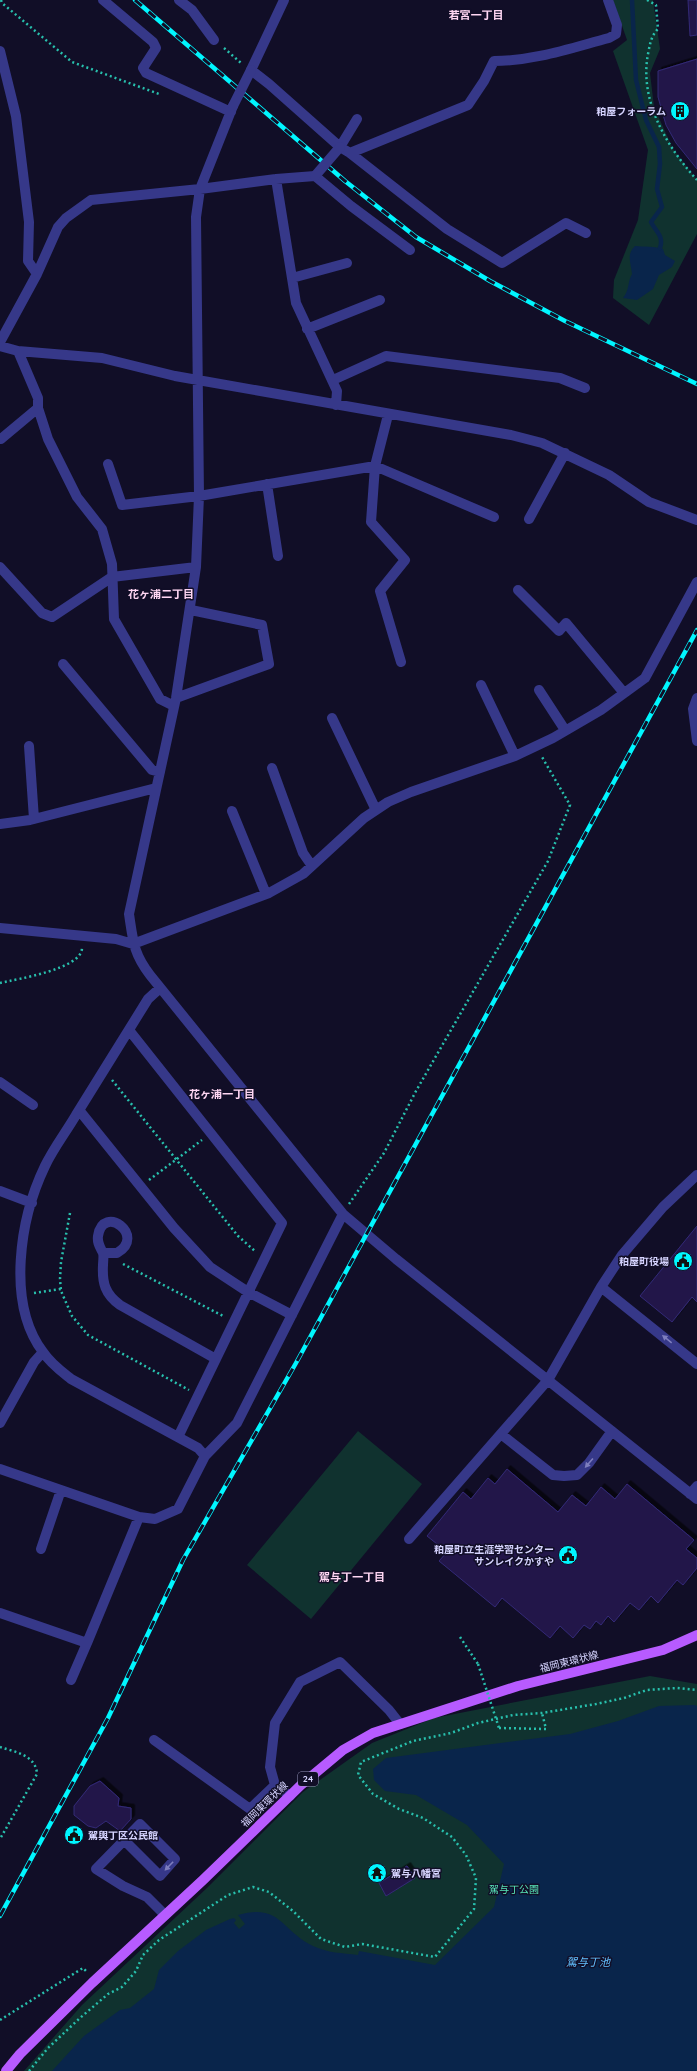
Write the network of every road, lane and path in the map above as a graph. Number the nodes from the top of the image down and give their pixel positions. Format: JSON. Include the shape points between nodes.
{"nodes":[{"id":1,"x":1,"y":0,"type":"edge"},
{"id":2,"x":103,"y":0,"type":"edge"},
{"id":3,"x":179,"y":0,"type":"edge"},
{"id":4,"x":196,"y":0,"type":"edge"},
{"id":5,"x":284,"y":0,"type":"edge"},
{"id":6,"x":608,"y":0,"type":"edge"},
{"id":7,"x":647,"y":0,"type":"edge"},
{"id":8,"x":192,"y":10,"type":"junction"},
{"id":9,"x":214,"y":40,"type":"joint"},
{"id":10,"x":0,"y":51,"type":"edge"},
{"id":11,"x":250,"y":70,"type":"junction"},
{"id":12,"x":161,"y":95,"type":"dead end"},
{"id":13,"x":232,"y":109,"type":"junction"},
{"id":14,"x":357,"y":119,"type":"dead end"},
{"id":15,"x":340,"y":147,"type":"junction"},
{"id":16,"x":350,"y":153,"type":"junction"},
{"id":17,"x":316,"y":176,"type":"junction"},
{"id":18,"x":276,"y":179,"type":"junction"},
{"id":19,"x":697,"y":180,"type":"edge"},
{"id":20,"x":200,"y":188,"type":"junction"},
{"id":21,"x":586,"y":233,"type":"dead end"},
{"id":22,"x":410,"y":250,"type":"dead end"},
{"id":23,"x":347,"y":263,"type":"dead end"},
{"id":24,"x":37,"y":274,"type":"junction"},
{"id":25,"x":292,"y":278,"type":"junction"},
{"id":26,"x":380,"y":300,"type":"dead end"},
{"id":27,"x":307,"y":329,"type":"junction"},
{"id":28,"x":0,"y":342,"type":"edge"},
{"id":29,"x":0,"y":346,"type":"edge"},
{"id":30,"x":18,"y":351,"type":"junction"},
{"id":31,"x":198,"y":380,"type":"junction"},
{"id":32,"x":333,"y":380,"type":"junction"},
{"id":33,"x":585,"y":388,"type":"dead end"},
{"id":34,"x":336,"y":405,"type":"junction"},
{"id":35,"x":38,"y":408,"type":"junction"},
{"id":36,"x":388,"y":415,"type":"junction"},
{"id":37,"x":1,"y":440,"type":"edge"},
{"id":38,"x":565,"y":454,"type":"junction"},
{"id":39,"x":108,"y":464,"type":"dead end"},
{"id":40,"x":375,"y":466,"type":"junction"},
{"id":41,"x":267,"y":484,"type":"junction"},
{"id":42,"x":199,"y":496,"type":"junction"},
{"id":43,"x":494,"y":517,"type":"dead end"},
{"id":44,"x":529,"y":519,"type":"dead end"},
{"id":45,"x":697,"y":520,"type":"edge"},
{"id":46,"x":278,"y":556,"type":"dead end"},
{"id":47,"x":0,"y":567,"type":"edge"},
{"id":48,"x":196,"y":567,"type":"junction"},
{"id":49,"x":112,"y":577,"type":"junction"},
{"id":50,"x":697,"y":582,"type":"edge"},
{"id":51,"x":518,"y":590,"type":"dead end"},
{"id":52,"x":191,"y":610,"type":"junction"},
{"id":53,"x":400,"y":662,"type":"dead end"},
{"id":54,"x":63,"y":664,"type":"dead end"},
{"id":55,"x":481,"y":685,"type":"dead end"},
{"id":56,"x":538,"y":690,"type":"dead end"},
{"id":57,"x":624,"y":693,"type":"junction"},
{"id":58,"x":697,"y":698,"type":"edge"},
{"id":59,"x":175,"y":702,"type":"junction"},
{"id":60,"x":332,"y":718,"type":"dead end"},
{"id":61,"x":565,"y":730,"type":"junction"},
{"id":62,"x":697,"y":741,"type":"edge"},
{"id":63,"x":29,"y":746,"type":"dead end"},
{"id":64,"x":536,"y":746,"type":"junction"},
{"id":65,"x":515,"y":756,"type":"junction"},
{"id":66,"x":272,"y":768,"type":"dead end"},
{"id":67,"x":160,"y":772,"type":"junction"},
{"id":68,"x":156,"y":788,"type":"junction"},
{"id":69,"x":376,"y":810,"type":"junction"},
{"id":70,"x":232,"y":811,"type":"dead end"},
{"id":71,"x":34,"y":819,"type":"junction"},
{"id":72,"x":0,"y":824,"type":"edge"},
{"id":73,"x":312,"y":866,"type":"junction"},
{"id":74,"x":266,"y":894,"type":"junction"},
{"id":75,"x":0,"y":928,"type":"edge"},
{"id":76,"x":81,"y":936,"type":"junction"},
{"id":77,"x":133,"y":944,"type":"junction"},
{"id":78,"x":0,"y":983,"type":"edge"},
{"id":79,"x":160,"y":988,"type":"junction"},
{"id":80,"x":129,"y":1030,"type":"junction"},
{"id":81,"x":104,"y":1070,"type":"junction"},
{"id":82,"x":0,"y":1082,"type":"edge"},
{"id":83,"x":34,"y":1105,"type":"dead end"},
{"id":84,"x":79,"y":1110,"type":"junction"},
{"id":85,"x":211,"y":1133,"type":"junction"},
{"id":86,"x":177,"y":1160,"type":"junction"},
{"id":87,"x":695,"y":1179,"type":"edge"},
{"id":88,"x":141,"y":1187,"type":"junction"},
{"id":89,"x":0,"y":1191,"type":"edge"},
{"id":90,"x":32,"y":1203,"type":"junction"},
{"id":91,"x":70,"y":1213,"type":"dead end"},
{"id":92,"x":343,"y":1214,"type":"junction"},
{"id":93,"x":103,"y":1253,"type":"joint"},
{"id":94,"x":265,"y":1257,"type":"junction"},
{"id":95,"x":601,"y":1287,"type":"junction"},
{"id":96,"x":61,"y":1289,"type":"junction"},
{"id":97,"x":248,"y":1292,"type":"junction"},
{"id":98,"x":21,"y":1295,"type":"junction"},
{"id":99,"x":292,"y":1315,"type":"junction"},
{"id":100,"x":234,"y":1322,"type":"junction"},
{"id":101,"x":43,"y":1352,"type":"junction"},
{"id":102,"x":216,"y":1359,"type":"junction"},
{"id":103,"x":697,"y":1364,"type":"edge"},
{"id":104,"x":548,"y":1380,"type":"junction"},
{"id":105,"x":198,"y":1395,"type":"junction"},
{"id":106,"x":0,"y":1423,"type":"edge"},
{"id":107,"x":612,"y":1431,"type":"junction"},
{"id":108,"x":501,"y":1434,"type":"junction"},
{"id":109,"x":178,"y":1437,"type":"junction"},
{"id":110,"x":205,"y":1456,"type":"junction"},
{"id":111,"x":0,"y":1469,"type":"edge"},
{"id":112,"x":61,"y":1490,"type":"junction"},
{"id":113,"x":695,"y":1493,"type":"edge"},
{"id":114,"x":139,"y":1517,"type":"junction"},
{"id":115,"x":409,"y":1539,"type":"dead end"},
{"id":116,"x":41,"y":1549,"type":"dead end"},
{"id":117,"x":0,"y":1613,"type":"edge"},
{"id":118,"x":697,"y":1634,"type":"edge"},
{"id":119,"x":460,"y":1637,"type":"dead end"},
{"id":120,"x":87,"y":1643,"type":"junction"},
{"id":121,"x":71,"y":1680,"type":"dead end"},
{"id":122,"x":697,"y":1690,"type":"edge"},
{"id":123,"x":542,"y":1713,"type":"junction"},
{"id":124,"x":400,"y":1724,"type":"junction"},
{"id":125,"x":154,"y":1740,"type":"dead end"},
{"id":126,"x":0,"y":1747,"type":"edge"},
{"id":127,"x":275,"y":1785,"type":"junction"},
{"id":128,"x":290,"y":1796,"type":"junction"},
{"id":129,"x":0,"y":1839,"type":"edge"},
{"id":130,"x":124,"y":1840,"type":"junction"},
{"id":131,"x":165,"y":1915,"type":"junction"},
{"id":132,"x":95,"y":1980,"type":"junction"},
{"id":133,"x":0,"y":2020,"type":"edge"},
{"id":134,"x":6,"y":2071,"type":"edge"},
{"id":135,"x":29,"y":2071,"type":"edge"}],
"edges":[{"from":1,"to":12,"type":"path","via":[[72,62]]},
{"from":2,"to":13,"type":"street","via":[[153,42],[156,48],[143,68],[146,73]]},
{"from":3,"to":8,"type":"street"},
{"from":4,"to":8,"type":"street"},
{"from":5,"to":11,"type":"street"},
{"from":6,"to":16,"type":"street","via":[[617,25],[616,34],[610,38],[550,54],[494,61],[468,105]]},
{"from":7,"to":19,"type":"path","via":[[656,5],[658,29],[652,35],[646,66],[649,99],[673,152]]},
{"from":8,"to":9,"type":"street"},
{"from":9,"to":11,"type":"path"},
{"from":10,"to":24,"type":"street","via":[[16,116],[29,222],[28,261]]},
{"from":11,"to":13,"type":"street","bridge":true},
{"from":11,"to":15,"type":"street"},
{"from":13,"to":20,"type":"street"},
{"from":14,"to":15,"type":"street"},
{"from":15,"to":16,"type":"street"},
{"from":15,"to":17,"type":"street","bridge":true},
{"from":16,"to":21,"type":"street","via":[[447,229],[502,263],[566,223]]},
{"from":17,"to":18,"type":"street"},
{"from":17,"to":22,"type":"street"},
{"from":18,"to":20,"type":"street"},
{"from":18,"to":25,"type":"street"},
{"from":20,"to":24,"type":"street","via":[[90,200],[58,227]]},
{"from":20,"to":31,"type":"street","via":[[196,217]]},
{"from":23,"to":25,"type":"street"},
{"from":24,"to":28,"type":"street"},
{"from":25,"to":27,"type":"street","via":[[296,303]]},
{"from":26,"to":27,"type":"street"},
{"from":27,"to":32,"type":"street"},
{"from":29,"to":30,"type":"street"},
{"from":30,"to":31,"type":"street","via":[[102,358]]},
{"from":30,"to":35,"type":"street","via":[[38,398]]},
{"from":31,"to":34,"type":"street"},
{"from":31,"to":42,"type":"street"},
{"from":32,"to":33,"type":"street","via":[[386,356],[560,378]]},
{"from":32,"to":34,"type":"street","via":[[337,391]]},
{"from":34,"to":36,"type":"street"},
{"from":35,"to":37,"type":"street"},
{"from":35,"to":49,"type":"street","via":[[48,439],[77,497],[102,530],[112,564]]},
{"from":36,"to":38,"type":"street","via":[[511,435],[542,443]]},
{"from":36,"to":40,"type":"street"},
{"from":38,"to":44,"type":"street"},
{"from":38,"to":45,"type":"street","via":[[609,475],[649,502]]},
{"from":39,"to":42,"type":"street","via":[[122,506]]},
{"from":40,"to":41,"type":"street"},
{"from":40,"to":43,"type":"street"},
{"from":40,"to":53,"type":"street","via":[[371,522],[405,560],[380,591]]},
{"from":41,"to":42,"type":"street"},
{"from":41,"to":46,"type":"street"},
{"from":42,"to":48,"type":"street"},
{"from":47,"to":49,"type":"street","via":[[42,613],[52,617]]},
{"from":48,"to":49,"type":"street"},
{"from":48,"to":52,"type":"street"},
{"from":49,"to":59,"type":"street","via":[[114,619],[160,699]]},
{"from":50,"to":57,"type":"street","via":[[645,678]]},
{"from":51,"to":57,"type":"street","via":[[559,631],[566,623]]},
{"from":52,"to":59,"type":"street"},
{"from":52,"to":59,"type":"street","via":[[262,625],[269,664]]},
{"from":54,"to":67,"type":"street","via":[[152,770]]},
{"from":55,"to":65,"type":"street"},
{"from":56,"to":61,"type":"street"},
{"from":57,"to":61,"type":"street"},
{"from":58,"to":62,"type":"street","via":[[693,710]]},
{"from":59,"to":67,"type":"street"},
{"from":60,"to":69,"type":"street"},
{"from":61,"to":64,"type":"street"},
{"from":63,"to":71,"type":"street"},
{"from":64,"to":65,"type":"street"},
{"from":64,"to":92,"type":"path","via":[[570,805],[548,861],[416,1091],[384,1153]]},
{"from":65,"to":69,"type":"street","via":[[411,792]]},
{"from":66,"to":73,"type":"street","via":[[303,853]]},
{"from":67,"to":68,"type":"street"},
{"from":68,"to":71,"type":"street"},
{"from":68,"to":77,"type":"street","via":[[129,914]]},
{"from":69,"to":73,"type":"street"},
{"from":70,"to":74,"type":"street"},
{"from":71,"to":72,"type":"street"},
{"from":73,"to":74,"type":"street","via":[[303,874]]},
{"from":74,"to":77,"type":"street"},
{"from":75,"to":76,"type":"street"},
{"from":76,"to":77,"type":"street","via":[[116,939]]},
{"from":76,"to":78,"type":"path","via":[[82,952],[78,958],[49,972]]},
{"from":77,"to":79,"type":"street","via":[[139,960]]},
{"from":79,"to":80,"type":"street","via":[[148,999]]},
{"from":79,"to":92,"type":"street"},
{"from":80,"to":81,"type":"street"},
{"from":80,"to":85,"type":"street"},
{"from":81,"to":84,"type":"street"},
{"from":81,"to":86,"type":"path"},
{"from":82,"to":83,"type":"street"},
{"from":84,"to":88,"type":"street"},
{"from":84,"to":90,"type":"street","via":[[45,1166]]},
{"from":85,"to":86,"type":"path"},
{"from":85,"to":94,"type":"street","via":[[282,1222]]},
{"from":86,"to":88,"type":"path"},
{"from":86,"to":94,"type":"path","via":[[238,1236]]},
{"from":87,"to":95,"type":"street","via":[[663,1207],[622,1255]]},
{"from":88,"to":97,"type":"street","via":[[190,1248],[205,1262]]},
{"from":89,"to":90,"type":"street"},
{"from":90,"to":98,"type":"street","via":[[26,1222],[21,1258]]},
{"from":91,"to":96,"type":"path","via":[[61,1262]]},
{"from":92,"to":99,"type":"street"},
{"from":92,"to":104,"type":"street"},
{"from":93,"to":100,"type":"path"},
{"from":93,"to":102,"type":"street","via":[[102,1280],[104,1288],[113,1300]]},
{"from":94,"to":97,"type":"street"},
{"from":103,"to":95,"type":"street","one_way":true},
{"from":95,"to":104,"type":"street"},
{"from":96,"to":98,"type":"path"},
{"from":96,"to":105,"type":"path","via":[[72,1316],[88,1334]]},
{"from":97,"to":99,"type":"street"},
{"from":97,"to":100,"type":"street"},
{"from":98,"to":101,"type":"street","via":[[28,1325]]},
{"from":99,"to":110,"type":"street","via":[[237,1423]]},
{"from":100,"to":102,"type":"street"},
{"from":101,"to":106,"type":"street","via":[[34,1362]]},
{"from":101,"to":109,"type":"street","via":[[71,1379]]},
{"from":102,"to":105,"type":"street"},
{"from":104,"to":107,"type":"street"},
{"from":104,"to":108,"type":"street"},
{"from":105,"to":109,"type":"street"},
{"from":107,"to":108,"type":"street","one_way":true,"via":[[581,1471],[564,1476],[553,1475]]},
{"from":107,"to":113,"type":"street"},
{"from":108,"to":115,"type":"street"},
{"from":109,"to":110,"type":"street","via":[[198,1448]]},
{"from":110,"to":114,"type":"street","via":[[178,1509],[155,1519]]},
{"from":111,"to":112,"type":"street"},
{"from":112,"to":114,"type":"street"},
{"from":112,"to":116,"type":"street"},
{"from":114,"to":120,"type":"street"},
{"from":117,"to":120,"type":"street"},
{"from":118,"to":124,"type":"main road","name":"福岡東環状線","number":"24","via":[[663,1650],[518,1686]]},
{"from":119,"to":123,"type":"path","bridge":true,"via":[[478,1664],[499,1728],[546,1729]]},
{"from":120,"to":121,"type":"street"},
{"from":122,"to":123,"type":"path","via":[[647,1690],[624,1698]]},
{"from":123,"to":135,"type":"path","via":[[513,1715],[478,1723],[451,1733],[413,1741],[361,1762],[358,1774],[373,1794],[399,1809],[423,1818],[452,1837],[466,1855],[476,1878],[474,1909],[435,1957],[362,1944],[345,1947],[321,1939],[270,1892],[252,1887],[228,1895],[159,1940],[143,1955],[136,1971],[122,1987],[108,1994],[80,2018],[48,2048]]},
{"from":124,"to":127,"type":"street","via":[[340,1662],[300,1682],[275,1723],[270,1767]]},
{"from":124,"to":128,"type":"main road","name":"福岡東環状線","number":"24","via":[[373,1733],[343,1750]]},
{"from":125,"to":127,"type":"street","via":[[250,1809]]},
{"from":126,"to":129,"type":"path","via":[[34,1761],[37,1774]]},
{"from":127,"to":128,"type":"street"},
{"from":128,"to":131,"type":"main road","name":"福岡東環状線","number":"24"},
{"from":130,"to":130,"type":"street","one_way":true,"via":[[140,1824],[175,1859],[160,1876]]},
{"from":130,"to":131,"type":"street","via":[[96,1869],[147,1897]]},
{"from":131,"to":132,"type":"main road","name":"福岡東環状線","number":"24"},
{"from":132,"to":133,"type":"path","via":[[83,1968]]},
{"from":132,"to":134,"type":"main road","name":"福岡東環状線","number":"24"}]}
